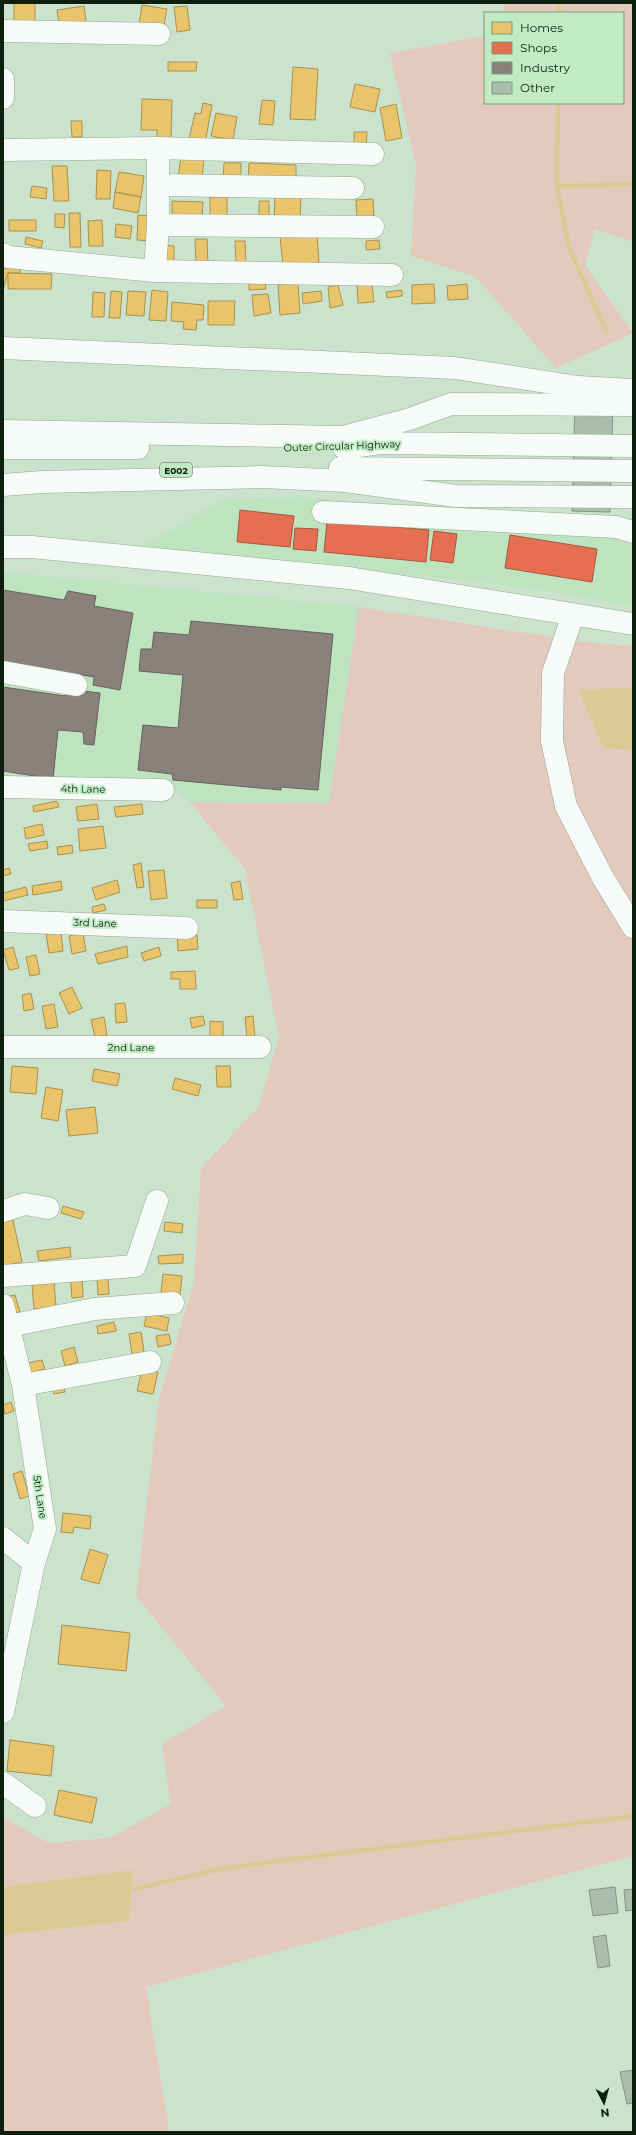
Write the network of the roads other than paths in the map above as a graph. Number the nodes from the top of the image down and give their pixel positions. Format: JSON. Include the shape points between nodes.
{"nodes":[{"id":1,"x":3,"y":31,"type":"edge"},
{"id":2,"x":159,"y":34,"type":"dead end"},
{"id":3,"x":3,"y":79,"type":"edge"},
{"id":4,"x":3,"y":98,"type":"edge"},
{"id":5,"x":158,"y":148,"type":"junction"},
{"id":6,"x":3,"y":150,"type":"edge"},
{"id":7,"x":373,"y":154,"type":"dead end"},
{"id":8,"x":159,"y":185,"type":"junction"},
{"id":9,"x":353,"y":188,"type":"dead end"},
{"id":10,"x":158,"y":225,"type":"junction"},
{"id":11,"x":373,"y":227,"type":"dead end"},
{"id":12,"x":3,"y":254,"type":"edge"},
{"id":13,"x":155,"y":271,"type":"junction"},
{"id":14,"x":392,"y":275,"type":"dead end"},
{"id":15,"x":3,"y":348,"type":"edge"},
{"id":16,"x":633,"y":390,"type":"edge"},
{"id":17,"x":633,"y":405,"type":"edge"},
{"id":18,"x":633,"y":419,"type":"edge"},
{"id":19,"x":3,"y":431,"type":"edge"},
{"id":20,"x":633,"y":431,"type":"edge"},
{"id":21,"x":380,"y":444,"type":"junction"},
{"id":22,"x":633,"y":446,"type":"edge"},
{"id":23,"x":3,"y":448,"type":"edge"},
{"id":24,"x":346,"y":451,"type":"junction"},
{"id":25,"x":633,"y":458,"type":"edge"},
{"id":26,"x":3,"y":471,"type":"edge"},
{"id":27,"x":633,"y":471,"type":"edge"},
{"id":28,"x":633,"y":484,"type":"edge"},
{"id":29,"x":3,"y":485,"type":"edge"},
{"id":30,"x":633,"y":497,"type":"edge"},
{"id":31,"x":323,"y":512,"type":"dead end"},
{"id":32,"x":633,"y":532,"type":"edge"},
{"id":33,"x":3,"y":547,"type":"edge"},
{"id":34,"x":573,"y":615,"type":"junction"},
{"id":35,"x":633,"y":624,"type":"edge"},
{"id":36,"x":3,"y":672,"type":"edge"},
{"id":37,"x":76,"y":685,"type":"dead end"},
{"id":38,"x":3,"y":787,"type":"edge"},
{"id":39,"x":163,"y":790,"type":"dead end"},
{"id":40,"x":3,"y":920,"type":"edge"},
{"id":41,"x":633,"y":927,"type":"edge"},
{"id":42,"x":187,"y":928,"type":"dead end"},
{"id":43,"x":3,"y":1047,"type":"edge"},
{"id":44,"x":260,"y":1047,"type":"dead end"},
{"id":45,"x":157,"y":1201,"type":"dead end"},
{"id":46,"x":48,"y":1208,"type":"dead end"},
{"id":47,"x":3,"y":1210,"type":"edge"},
{"id":48,"x":3,"y":1276,"type":"edge"},
{"id":49,"x":173,"y":1303,"type":"dead end"},
{"id":50,"x":6,"y":1316,"type":"edge"},
{"id":51,"x":150,"y":1362,"type":"dead end"},
{"id":52,"x":22,"y":1384,"type":"junction"},
{"id":53,"x":3,"y":1538,"type":"edge"},
{"id":54,"x":34,"y":1563,"type":"junction"},
{"id":55,"x":3,"y":1712,"type":"edge"},
{"id":56,"x":3,"y":1783,"type":"edge"},
{"id":57,"x":35,"y":1806,"type":"dead end"}],
"edges":[{"from":1,"to":2,"type":"main road"},
{"from":3,"to":4,"type":"main road"},
{"from":5,"to":6,"type":"main road"},
{"from":5,"to":7,"type":"main road"},
{"from":5,"to":8,"type":"main road"},
{"from":8,"to":9,"type":"main road"},
{"from":8,"to":10,"type":"main road"},
{"from":10,"to":11,"type":"main road"},
{"from":10,"to":13,"type":"main road"},
{"from":12,"to":13,"type":"main road","via":[[8,257]]},
{"from":13,"to":14,"type":"main road"},
{"from":15,"to":16,"type":"main road","via":[[455,368],[578,388]]},
{"from":17,"to":24,"type":"main road","via":[[451,404],[410,419]]},
{"from":18,"to":24,"type":"main road","via":[[467,415]]},
{"from":19,"to":24,"type":"main road"},
{"from":20,"to":21,"type":"main road","via":[[453,431]]},
{"from":21,"to":22,"type":"main road","name":"Outer Circular Highway","number":"E002"},
{"from":21,"to":24,"type":"main road","name":"Outer Circular Highway","number":"E002"},
{"from":23,"to":24,"type":"main road","name":"Outer Circular Highway","number":"E002"},
{"from":24,"to":25,"type":"main road"},
{"from":24,"to":26,"type":"main road","name":"Outer Circular Highway","number":"E002"},
{"from":24,"to":27,"type":"main road","name":"Outer Circular Highway","number":"E002"},
{"from":24,"to":28,"type":"main road","via":[[389,476]]},
{"from":29,"to":30,"type":"main road","via":[[263,477],[345,481],[456,496]]},
{"from":31,"to":32,"type":"main road","via":[[616,527]]},
{"from":33,"to":34,"type":"main road","via":[[349,578],[527,605]]},
{"from":34,"to":35,"type":"main road"},
{"from":34,"to":41,"type":"main road","via":[[553,673],[552,741],[566,806],[602,876]]},
{"from":36,"to":37,"type":"main road"},
{"from":38,"to":39,"type":"main road","name":"4th Lane"},
{"from":40,"to":42,"type":"main road","name":"3rd Lane"},
{"from":43,"to":44,"type":"main road","name":"2nd Lane"},
{"from":45,"to":48,"type":"main road","via":[[135,1266]]},
{"from":46,"to":47,"type":"main road","via":[[25,1204]]},
{"from":49,"to":50,"type":"main road"},
{"from":50,"to":52,"type":"main road","name":"5th Lane"},
{"from":51,"to":52,"type":"main road"},
{"from":52,"to":54,"type":"main road","name":"5th Lane","via":[[45,1529]]},
{"from":53,"to":54,"type":"main road"},
{"from":54,"to":55,"type":"main road","name":"5th Lane"},
{"from":56,"to":57,"type":"main road"}]}
